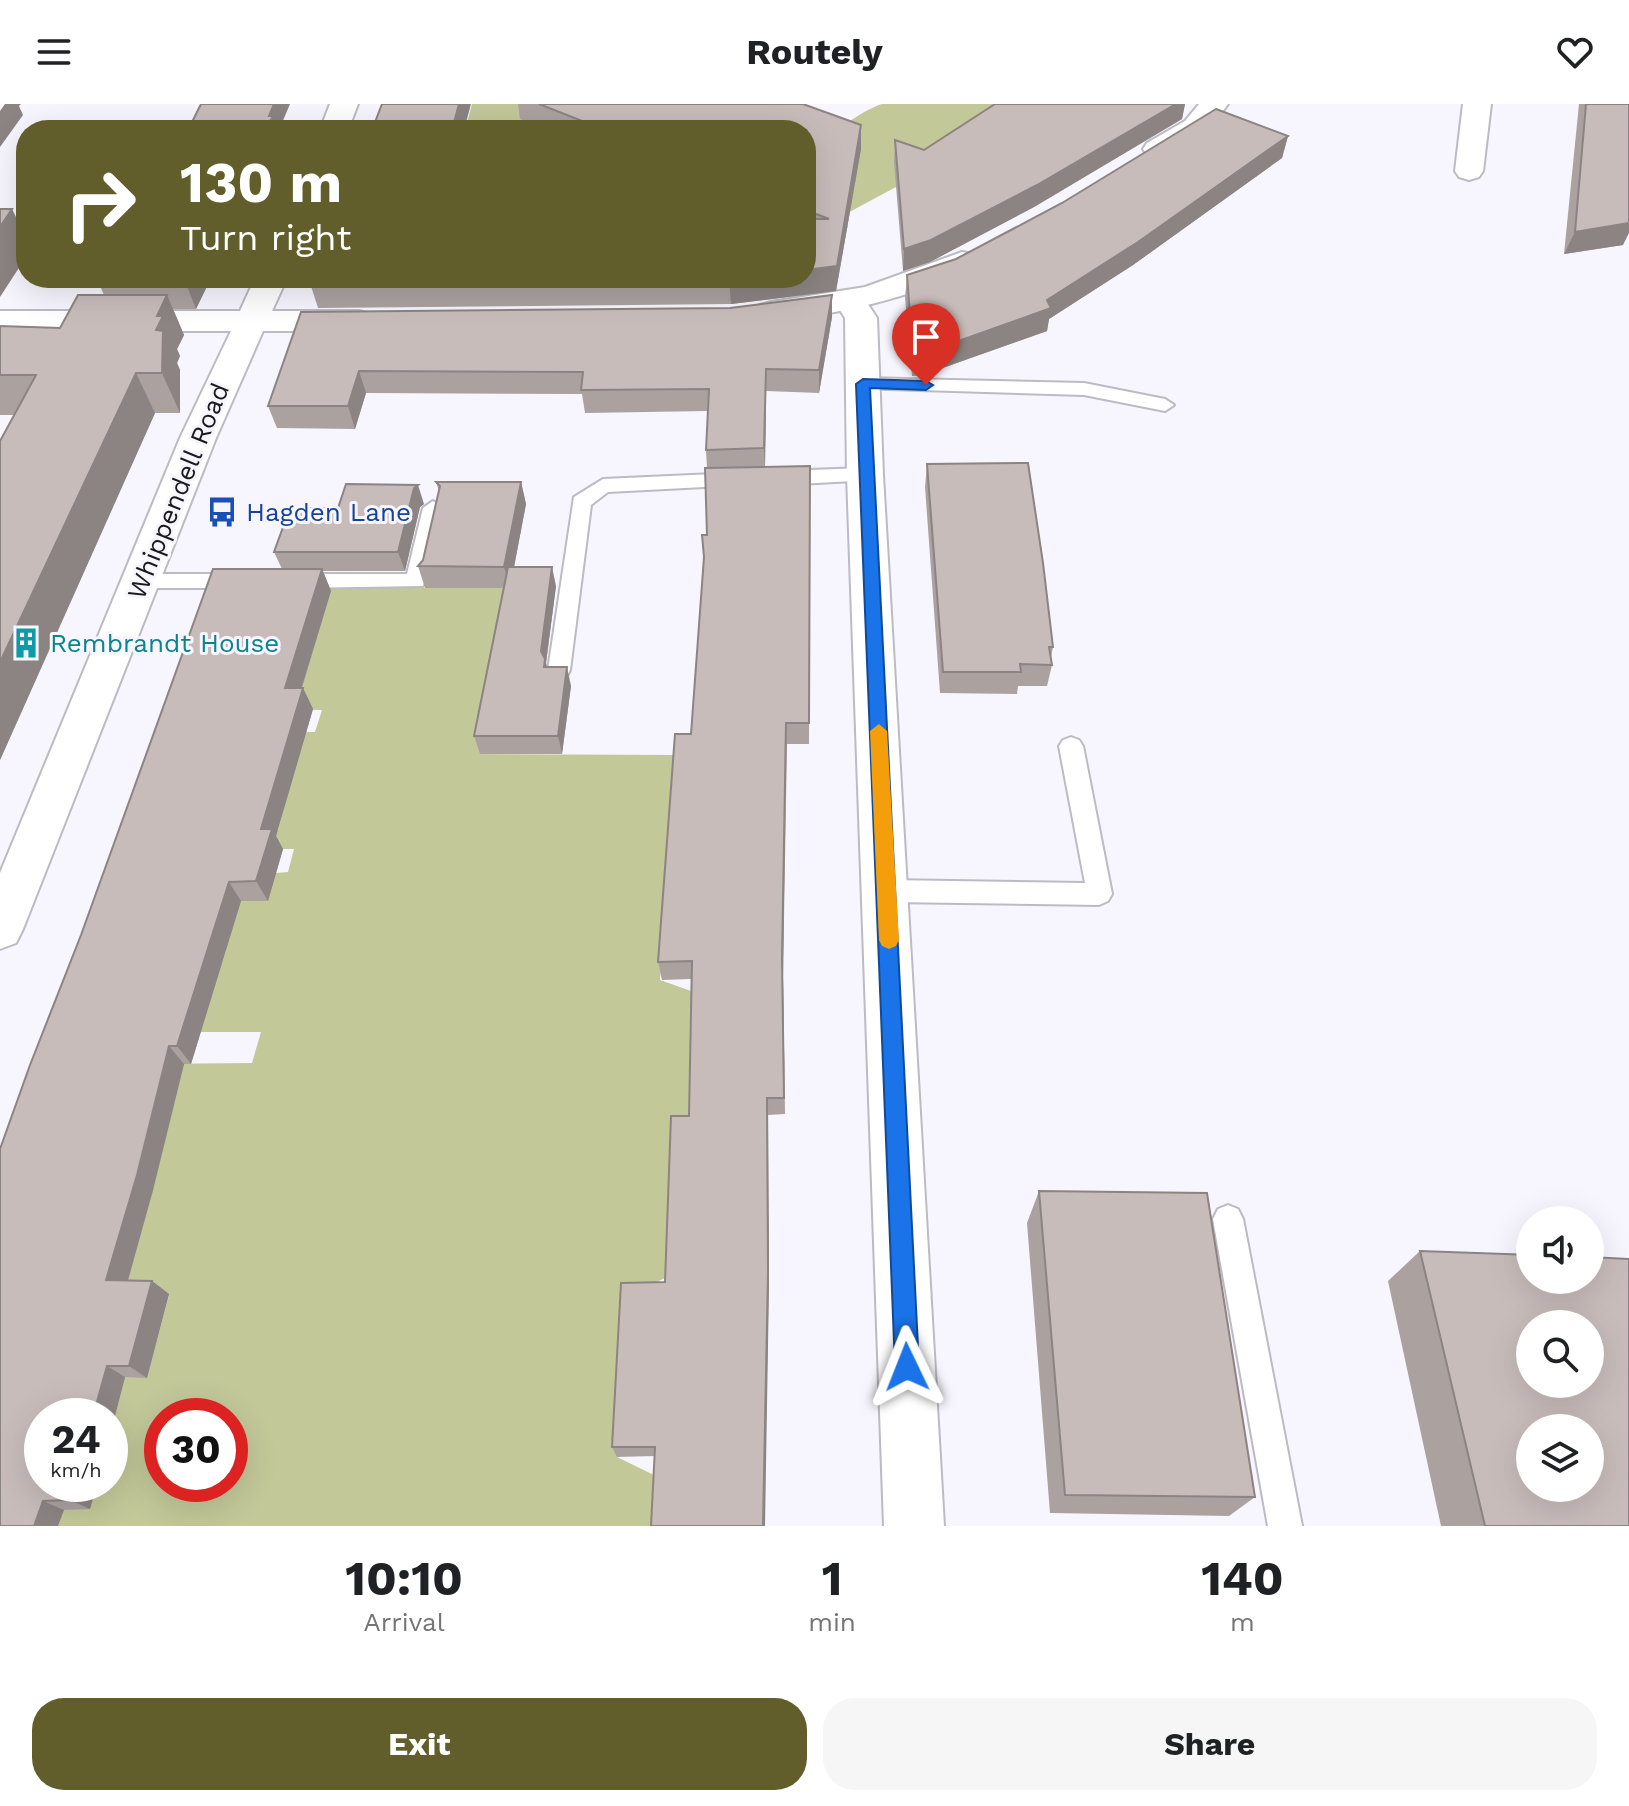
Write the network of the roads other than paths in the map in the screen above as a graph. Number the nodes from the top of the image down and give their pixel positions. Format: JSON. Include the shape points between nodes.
{"nodes":[{"id":1,"x":1214,"y":104,"type":"edge"},
{"id":2,"x":1477,"y":104,"type":"edge"},
{"id":3,"x":1128,"y":167,"type":"edge"},
{"id":4,"x":1469,"y":171,"type":"dead end"},
{"id":5,"x":994,"y":244,"type":"edge"},
{"id":6,"x":266,"y":288,"type":"edge"},
{"id":7,"x":851,"y":302,"type":"junction"},
{"id":8,"x":746,"y":315,"type":"edge"},
{"id":9,"x":0,"y":321,"type":"edge"},
{"id":10,"x":390,"y":321,"type":"edge"},
{"id":11,"x":250,"y":322,"type":"junction"},
{"id":12,"x":863,"y":384,"type":"junction"},
{"id":13,"x":1165,"y":405,"type":"dead end"},
{"id":14,"x":865,"y":475,"type":"junction"},
{"id":15,"x":433,"y":508,"type":"edge"},
{"id":16,"x":140,"y":581,"type":"junction"},
{"id":17,"x":559,"y":670,"type":"edge"},
{"id":18,"x":1071,"y":746,"type":"dead end"},
{"id":19,"x":887,"y":891,"type":"junction"},
{"id":20,"x":0,"y":929,"type":"edge"},
{"id":21,"x":1228,"y":1219,"type":"dead end"},
{"id":22,"x":914,"y":1526,"type":"edge"},
{"id":23,"x":1285,"y":1526,"type":"edge"}],
"edges":[{"from":1,"to":3,"type":"street","via":[[1195,127]]},
{"from":2,"to":4,"type":"street"},
{"from":5,"to":7,"type":"street","via":[[942,272]]},
{"from":6,"to":11,"type":"street","name":"Whippendell Road"},
{"from":7,"to":8,"type":"street"},
{"from":7,"to":12,"type":"street","via":[[861,318]]},
{"from":9,"to":11,"type":"street"},
{"from":10,"to":11,"type":"street"},
{"from":11,"to":16,"type":"street","name":"Whippendell Road"},
{"from":12,"to":13,"type":"lane","via":[[1084,389]]},
{"from":12,"to":14,"type":"street"},
{"from":14,"to":17,"type":"lane","via":[[603,486],[581,502]]},
{"from":14,"to":19,"type":"street"},
{"from":15,"to":16,"type":"lane","via":[[416,581]]},
{"from":16,"to":20,"type":"street","name":"Whippendell Road"},
{"from":18,"to":19,"type":"lane","via":[[1099,894]]},
{"from":19,"to":22,"type":"street"},
{"from":21,"to":23,"type":"lane"}]}
